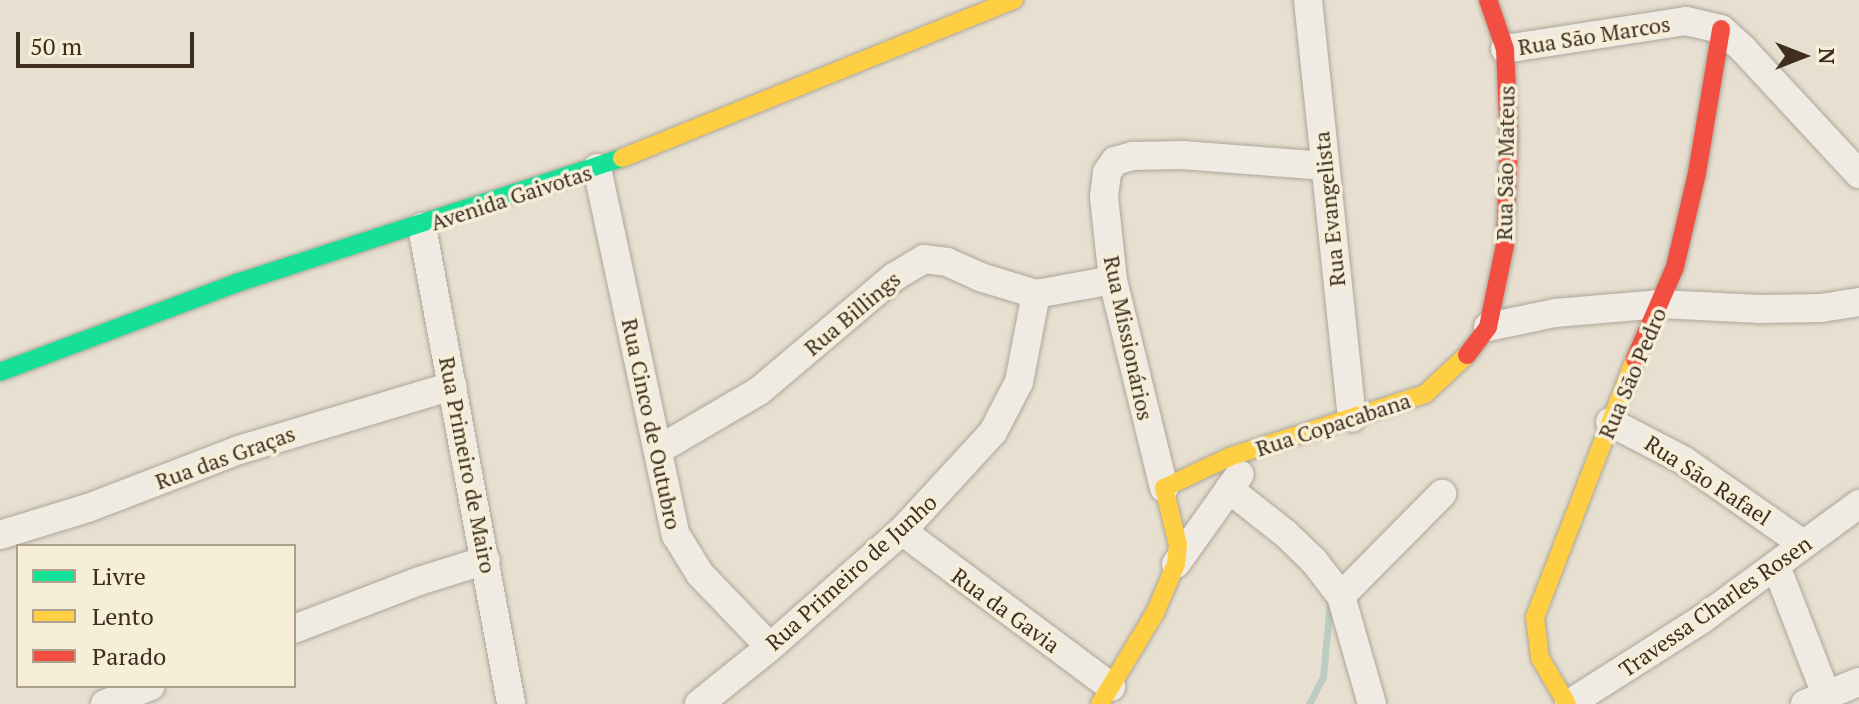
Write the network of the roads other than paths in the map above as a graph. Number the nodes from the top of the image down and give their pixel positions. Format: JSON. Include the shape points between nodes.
{"nodes":[{"id":1,"x":1014,"y":0,"type":"edge"},
{"id":2,"x":1308,"y":0,"type":"edge"},
{"id":3,"x":1488,"y":0,"type":"edge"},
{"id":4,"x":1721,"y":29,"type":"junction"},
{"id":5,"x":1505,"y":49,"type":"junction"},
{"id":6,"x":1325,"y":166,"type":"junction"},
{"id":7,"x":597,"y":168,"type":"junction"},
{"id":8,"x":1859,"y":174,"type":"edge"},
{"id":9,"x":422,"y":227,"type":"junction"},
{"id":10,"x":1113,"y":280,"type":"junction"},
{"id":11,"x":1036,"y":294,"type":"junction"},
{"id":12,"x":1859,"y":302,"type":"edge"},
{"id":13,"x":1661,"y":304,"type":"junction"},
{"id":14,"x":1488,"y":327,"type":"junction"},
{"id":15,"x":0,"y":372,"type":"edge"},
{"id":16,"x":453,"y":386,"type":"junction"},
{"id":17,"x":1352,"y":418,"type":"junction"},
{"id":18,"x":1610,"y":422,"type":"junction"},
{"id":19,"x":1259,"y":448,"type":"junction"},
{"id":20,"x":658,"y":450,"type":"junction"},
{"id":21,"x":1164,"y":488,"type":"junction"},
{"id":22,"x":1229,"y":489,"type":"junction"},
{"id":23,"x":1442,"y":494,"type":"dead end"},
{"id":24,"x":1859,"y":504,"type":"edge"},
{"id":25,"x":902,"y":531,"type":"junction"},
{"id":26,"x":0,"y":535,"type":"edge"},
{"id":27,"x":1803,"y":544,"type":"junction"},
{"id":28,"x":486,"y":560,"type":"junction"},
{"id":29,"x":1176,"y":564,"type":"junction"},
{"id":30,"x":1776,"y":566,"type":"junction"},
{"id":31,"x":1341,"y":596,"type":"junction"},
{"id":32,"x":296,"y":628,"type":"edge"},
{"id":33,"x":770,"y":647,"type":"junction"},
{"id":34,"x":1859,"y":682,"type":"edge"},
{"id":35,"x":146,"y":688,"type":"edge"},
{"id":36,"x":1105,"y":696,"type":"edge"},
{"id":37,"x":1815,"y":699,"type":"edge"},
{"id":38,"x":503,"y":702,"type":"edge"},
{"id":39,"x":105,"y":704,"type":"edge"},
{"id":40,"x":699,"y":704,"type":"edge"},
{"id":41,"x":1372,"y":704,"type":"edge"},
{"id":42,"x":1568,"y":704,"type":"edge"}],
"edges":[{"from":1,"to":7,"type":"street","name":"Avenida Gaivotas"},
{"from":2,"to":6,"type":"street","name":"Rua Evangelista"},
{"from":3,"to":5,"type":"street","name":"Rua São Mateus"},
{"from":4,"to":5,"type":"street","name":"Rua São Marcos","via":[[1686,21]]},
{"from":4,"to":8,"type":"street"},
{"from":4,"to":13,"type":"street","name":"Rua São Pedro","via":[[1689,211]]},
{"from":5,"to":14,"type":"street","name":"Rua São Mateus","via":[[1505,245]]},
{"from":6,"to":10,"type":"street","name":"Rua Missionários","via":[[1183,155],[1115,161],[1104,184]]},
{"from":6,"to":17,"type":"street","name":"Rua Evangelista"},
{"from":7,"to":9,"type":"street","name":"Avenida Gaivotas"},
{"from":7,"to":20,"type":"street","name":"Rua Cinco de Outubro"},
{"from":9,"to":15,"type":"street","name":"Avenida Gaivotas","via":[[240,282]]},
{"from":9,"to":16,"type":"street","name":"Rua Primeiro de Mairo"},
{"from":10,"to":11,"type":"street","name":"Rua Billings"},
{"from":10,"to":21,"type":"street","name":"Rua Missionários"},
{"from":11,"to":20,"type":"street","name":"Rua Billings","via":[[934,259],[913,264],[759,391]]},
{"from":11,"to":25,"type":"street","name":"Rua Primeiro de Junho","via":[[1011,403],[993,432]]},
{"from":12,"to":13,"type":"street","via":[[1760,309]]},
{"from":13,"to":14,"type":"street","via":[[1555,313]]},
{"from":13,"to":18,"type":"street","name":"Rua São Pedro"},
{"from":14,"to":17,"type":"street","name":"Rua Copacabana","via":[[1449,375],[1425,394]]},
{"from":16,"to":26,"type":"street","name":"Rua das Graças","via":[[239,450],[88,508]]},
{"from":16,"to":28,"type":"street","name":"Rua Primeiro de Mairo"},
{"from":17,"to":19,"type":"street","name":"Rua Copacabana"},
{"from":18,"to":27,"type":"street","name":"Rua São Rafael","via":[[1670,452]]},
{"from":18,"to":42,"type":"street","name":"Rua São Pedro","via":[[1535,617],[1540,658]]},
{"from":19,"to":21,"type":"street","name":"Rua Copacabana"},
{"from":19,"to":22,"type":"street"},
{"from":20,"to":33,"type":"street","name":"Rua Cinco de Outubro","via":[[676,535],[688,559]]},
{"from":21,"to":29,"type":"street","via":[[1174,520]]},
{"from":22,"to":29,"type":"street"},
{"from":22,"to":31,"type":"street","via":[[1286,534]]},
{"from":23,"to":31,"type":"street"},
{"from":24,"to":27,"type":"street","name":"Travessa Charles Rosen"},
{"from":25,"to":33,"type":"street","name":"Rua Primeiro de Junho"},
{"from":25,"to":36,"type":"street","name":"Rua da Gavia"},
{"from":27,"to":30,"type":"street","name":"Travessa Charles Rosen"},
{"from":28,"to":32,"type":"street"},
{"from":28,"to":38,"type":"street","name":"Rua Primeiro de Mairo"},
{"from":29,"to":36,"type":"street","via":[[1155,613]]},
{"from":30,"to":37,"type":"street"},
{"from":30,"to":42,"type":"street","name":"Travessa Charles Rosen"},
{"from":31,"to":41,"type":"street"},
{"from":33,"to":40,"type":"street","name":"Rua Primeiro de Junho"},
{"from":34,"to":37,"type":"street"},
{"from":35,"to":39,"type":"street"}]}
